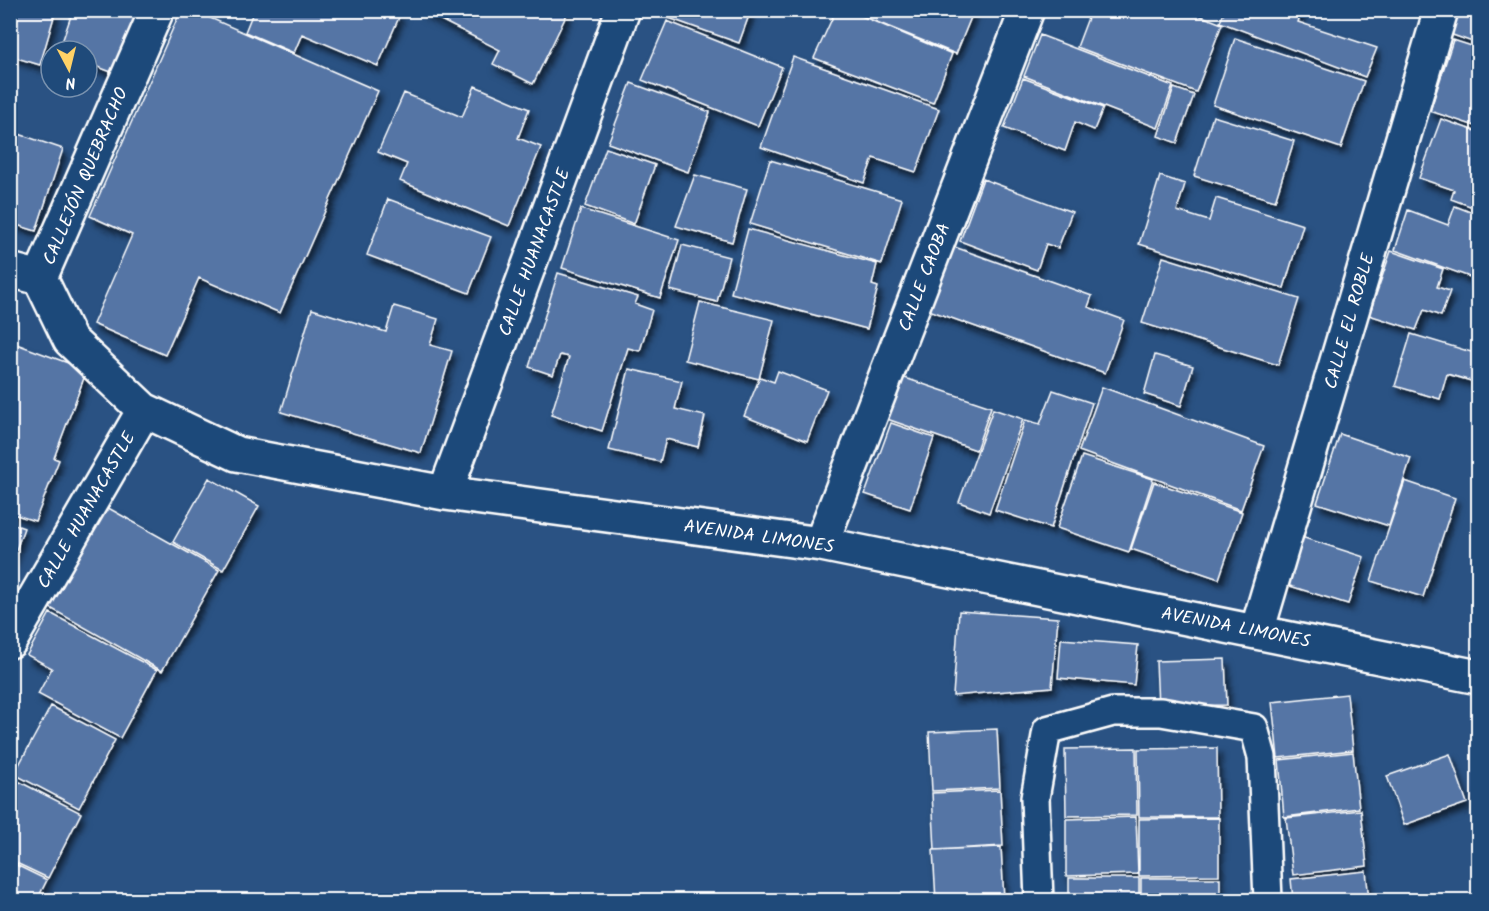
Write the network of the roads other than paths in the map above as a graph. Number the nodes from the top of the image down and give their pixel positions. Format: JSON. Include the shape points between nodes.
{"nodes":[{"id":1,"x":157,"y":10,"type":"edge"},
{"id":2,"x":623,"y":10,"type":"edge"},
{"id":3,"x":1027,"y":10,"type":"edge"},
{"id":4,"x":1441,"y":10,"type":"edge"},
{"id":5,"x":25,"y":274,"type":"edge"},
{"id":6,"x":70,"y":340,"type":"joint"},
{"id":7,"x":144,"y":410,"type":"junction"},
{"id":8,"x":445,"y":493,"type":"junction"},
{"id":9,"x":821,"y":544,"type":"junction"},
{"id":10,"x":1257,"y":631,"type":"junction"},
{"id":11,"x":10,"y":641,"type":"edge"},
{"id":12,"x":1479,"y":677,"type":"edge"},
{"id":13,"x":1039,"y":900,"type":"edge"},
{"id":14,"x":1269,"y":900,"type":"edge"}],
"edges":[{"from":1,"to":5,"type":"street","name":"CALLEJÓN QUEBRACHO"},
{"from":2,"to":8,"type":"street","name":"CALLE HUANACASTLE"},
{"from":3,"to":9,"type":"street","name":"CALLE CAOBA"},
{"from":4,"to":10,"type":"street","name":"CALLE EL ROBLE"},
{"from":5,"to":6,"type":"street","name":"CALLEJÓN QUEBRACHO"},
{"from":6,"to":7,"type":"street","name":"AVENIDA LIMONES"},
{"from":7,"to":8,"type":"street","name":"AVENIDA LIMONES","via":[[237,454]]},
{"from":7,"to":11,"type":"street","name":"CALLE HUANACASTLE"},
{"from":8,"to":9,"type":"street","name":"AVENIDA LIMONES"},
{"from":9,"to":10,"type":"street","name":"AVENIDA LIMONES"},
{"from":10,"to":12,"type":"street","name":"AVENIDA LIMONES"},
{"from":13,"to":14,"type":"lane","via":[[1035,798],[1047,730],[1113,712],[1161,712],[1254,728],[1262,757]]}]}
